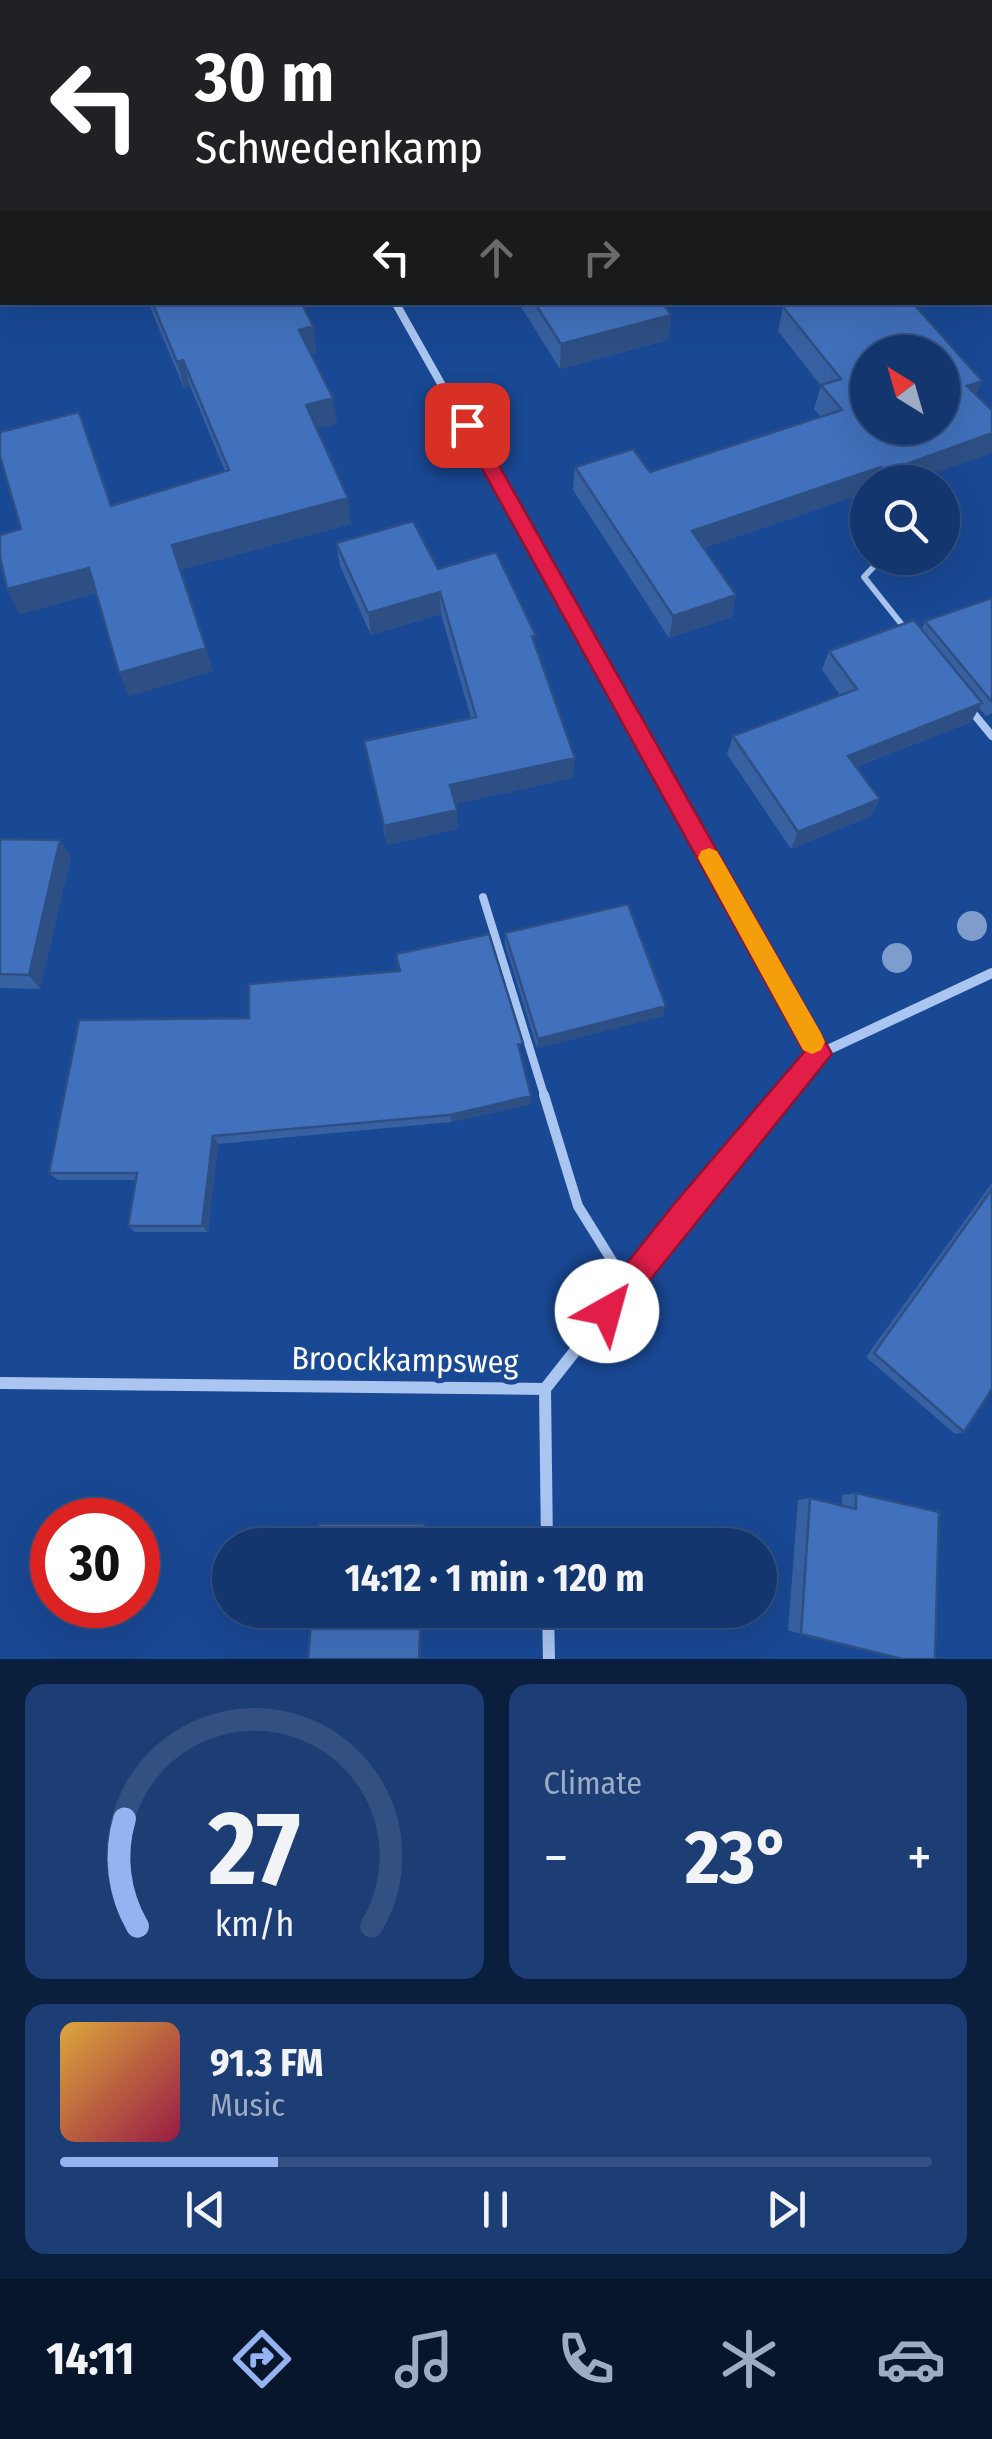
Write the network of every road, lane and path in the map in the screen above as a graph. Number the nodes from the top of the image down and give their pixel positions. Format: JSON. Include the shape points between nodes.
{"nodes":[{"id":1,"x":397,"y":305,"type":"edge"},
{"id":2,"x":866,"y":575,"type":"edge"},
{"id":3,"x":910,"y":635,"type":"edge"},
{"id":4,"x":957,"y":693,"type":"edge"},
{"id":5,"x":992,"y":736,"type":"edge"},
{"id":6,"x":483,"y":897,"type":"dead end"},
{"id":7,"x":992,"y":973,"type":"edge"},
{"id":8,"x":819,"y":1054,"type":"junction"},
{"id":9,"x":628,"y":1285,"type":"junction"},
{"id":10,"x":0,"y":1382,"type":"edge"},
{"id":11,"x":545,"y":1389,"type":"junction"},
{"id":12,"x":547,"y":1528,"type":"edge"},
{"id":13,"x":548,"y":1628,"type":"edge"},
{"id":14,"x":548,"y":1659,"type":"edge"}],
"edges":[{"from":1,"to":8,"type":"street"},
{"from":2,"to":3,"type":"lane"},
{"from":4,"to":5,"type":"lane"},
{"from":6,"to":9,"type":"lane","via":[[578,1206]]},
{"from":7,"to":8,"type":"street","name":"Broockkampsweg"},
{"from":8,"to":9,"type":"street","name":"Broockkampsweg"},
{"from":9,"to":11,"type":"street","name":"Broockkampsweg"},
{"from":10,"to":11,"type":"street","name":"Broockkampsweg"},
{"from":11,"to":12,"type":"street"},
{"from":13,"to":14,"type":"street"}]}
